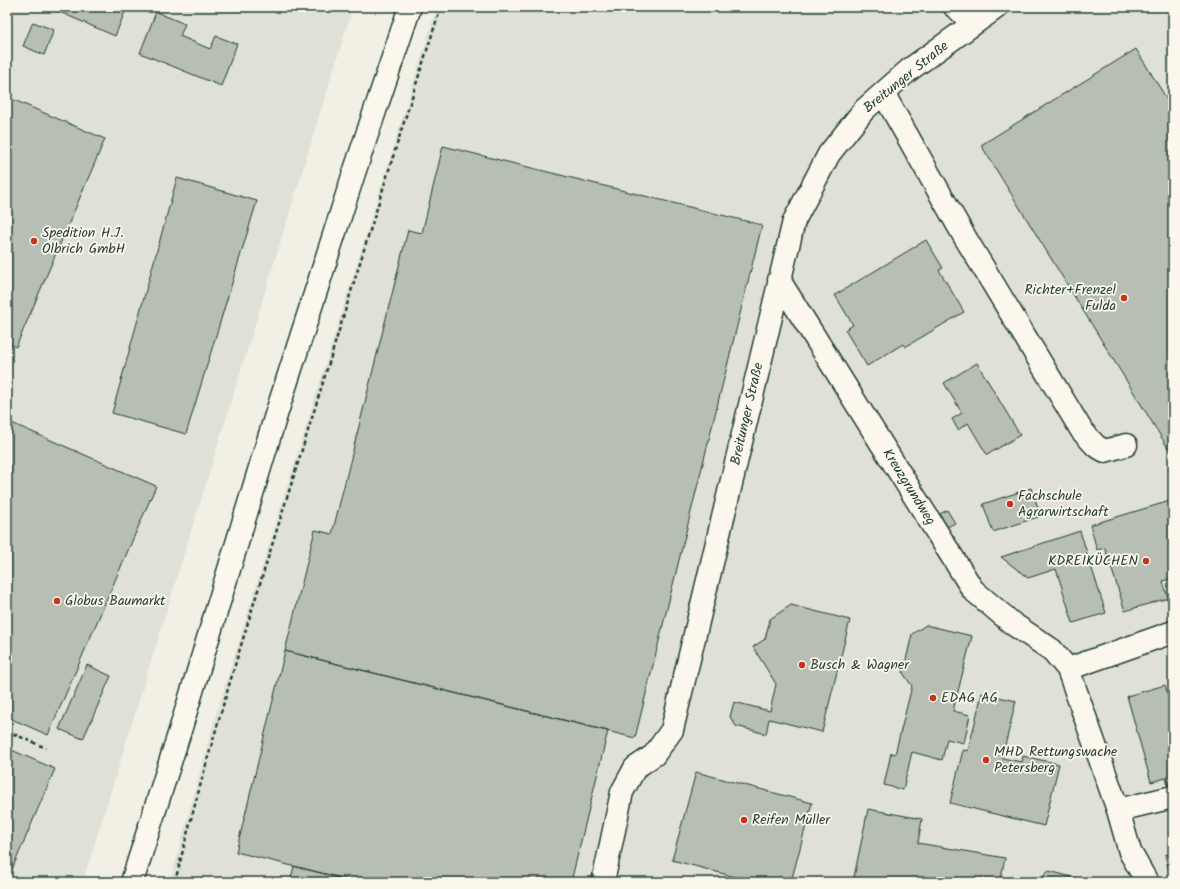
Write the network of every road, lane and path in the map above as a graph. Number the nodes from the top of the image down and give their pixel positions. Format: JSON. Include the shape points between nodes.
{"nodes":[{"id":1,"x":410,"y":7,"type":"edge"},
{"id":2,"x":441,"y":7,"type":"edge"},
{"id":3,"x":955,"y":7,"type":"edge"},
{"id":4,"x":997,"y":7,"type":"edge"},
{"id":5,"x":973,"y":24,"type":"junction"},
{"id":6,"x":883,"y":93,"type":"junction"},
{"id":7,"x":779,"y":280,"type":"junction"},
{"id":8,"x":1126,"y":445,"type":"dead end"},
{"id":9,"x":1173,"y":632,"type":"edge"},
{"id":10,"x":1068,"y":669,"type":"junction"},
{"id":11,"x":7,"y":731,"type":"edge"},
{"id":12,"x":46,"y":748,"type":"dead end"},
{"id":13,"x":1173,"y":797,"type":"edge"},
{"id":14,"x":1118,"y":810,"type":"junction"},
{"id":15,"x":605,"y":881,"type":"edge"},
{"id":16,"x":132,"y":882,"type":"edge"},
{"id":17,"x":175,"y":882,"type":"edge"},
{"id":18,"x":1147,"y":882,"type":"edge"}],
"edges":[{"from":1,"to":16,"type":"street","via":[[275,418]]},
{"from":2,"to":17,"type":"path","via":[[245,630]]},
{"from":3,"to":5,"type":"street"},
{"from":4,"to":5,"type":"street","name":"Breitunger Straße"},
{"from":5,"to":6,"type":"street","name":"Breitunger Straße","via":[[909,70]]},
{"from":6,"to":7,"type":"street","name":"Breitunger Straße","via":[[864,110],[829,154],[794,221]]},
{"from":6,"to":8,"type":"street","via":[[963,234],[1082,431],[1096,446],[1105,451]]},
{"from":7,"to":10,"type":"street","name":"Kreuzgrundweg","via":[[973,590],[1013,624],[1052,650]]},
{"from":7,"to":15,"type":"street","name":"Breitunger Straße","via":[[672,730],[654,755],[635,768],[622,792]]},
{"from":9,"to":10,"type":"street"},
{"from":10,"to":14,"type":"street","name":"Kreuzgrundweg"},
{"from":11,"to":12,"type":"path"},
{"from":13,"to":14,"type":"street"},
{"from":14,"to":18,"type":"street","name":"Kreuzgrundweg","via":[[1130,852]]}]}
